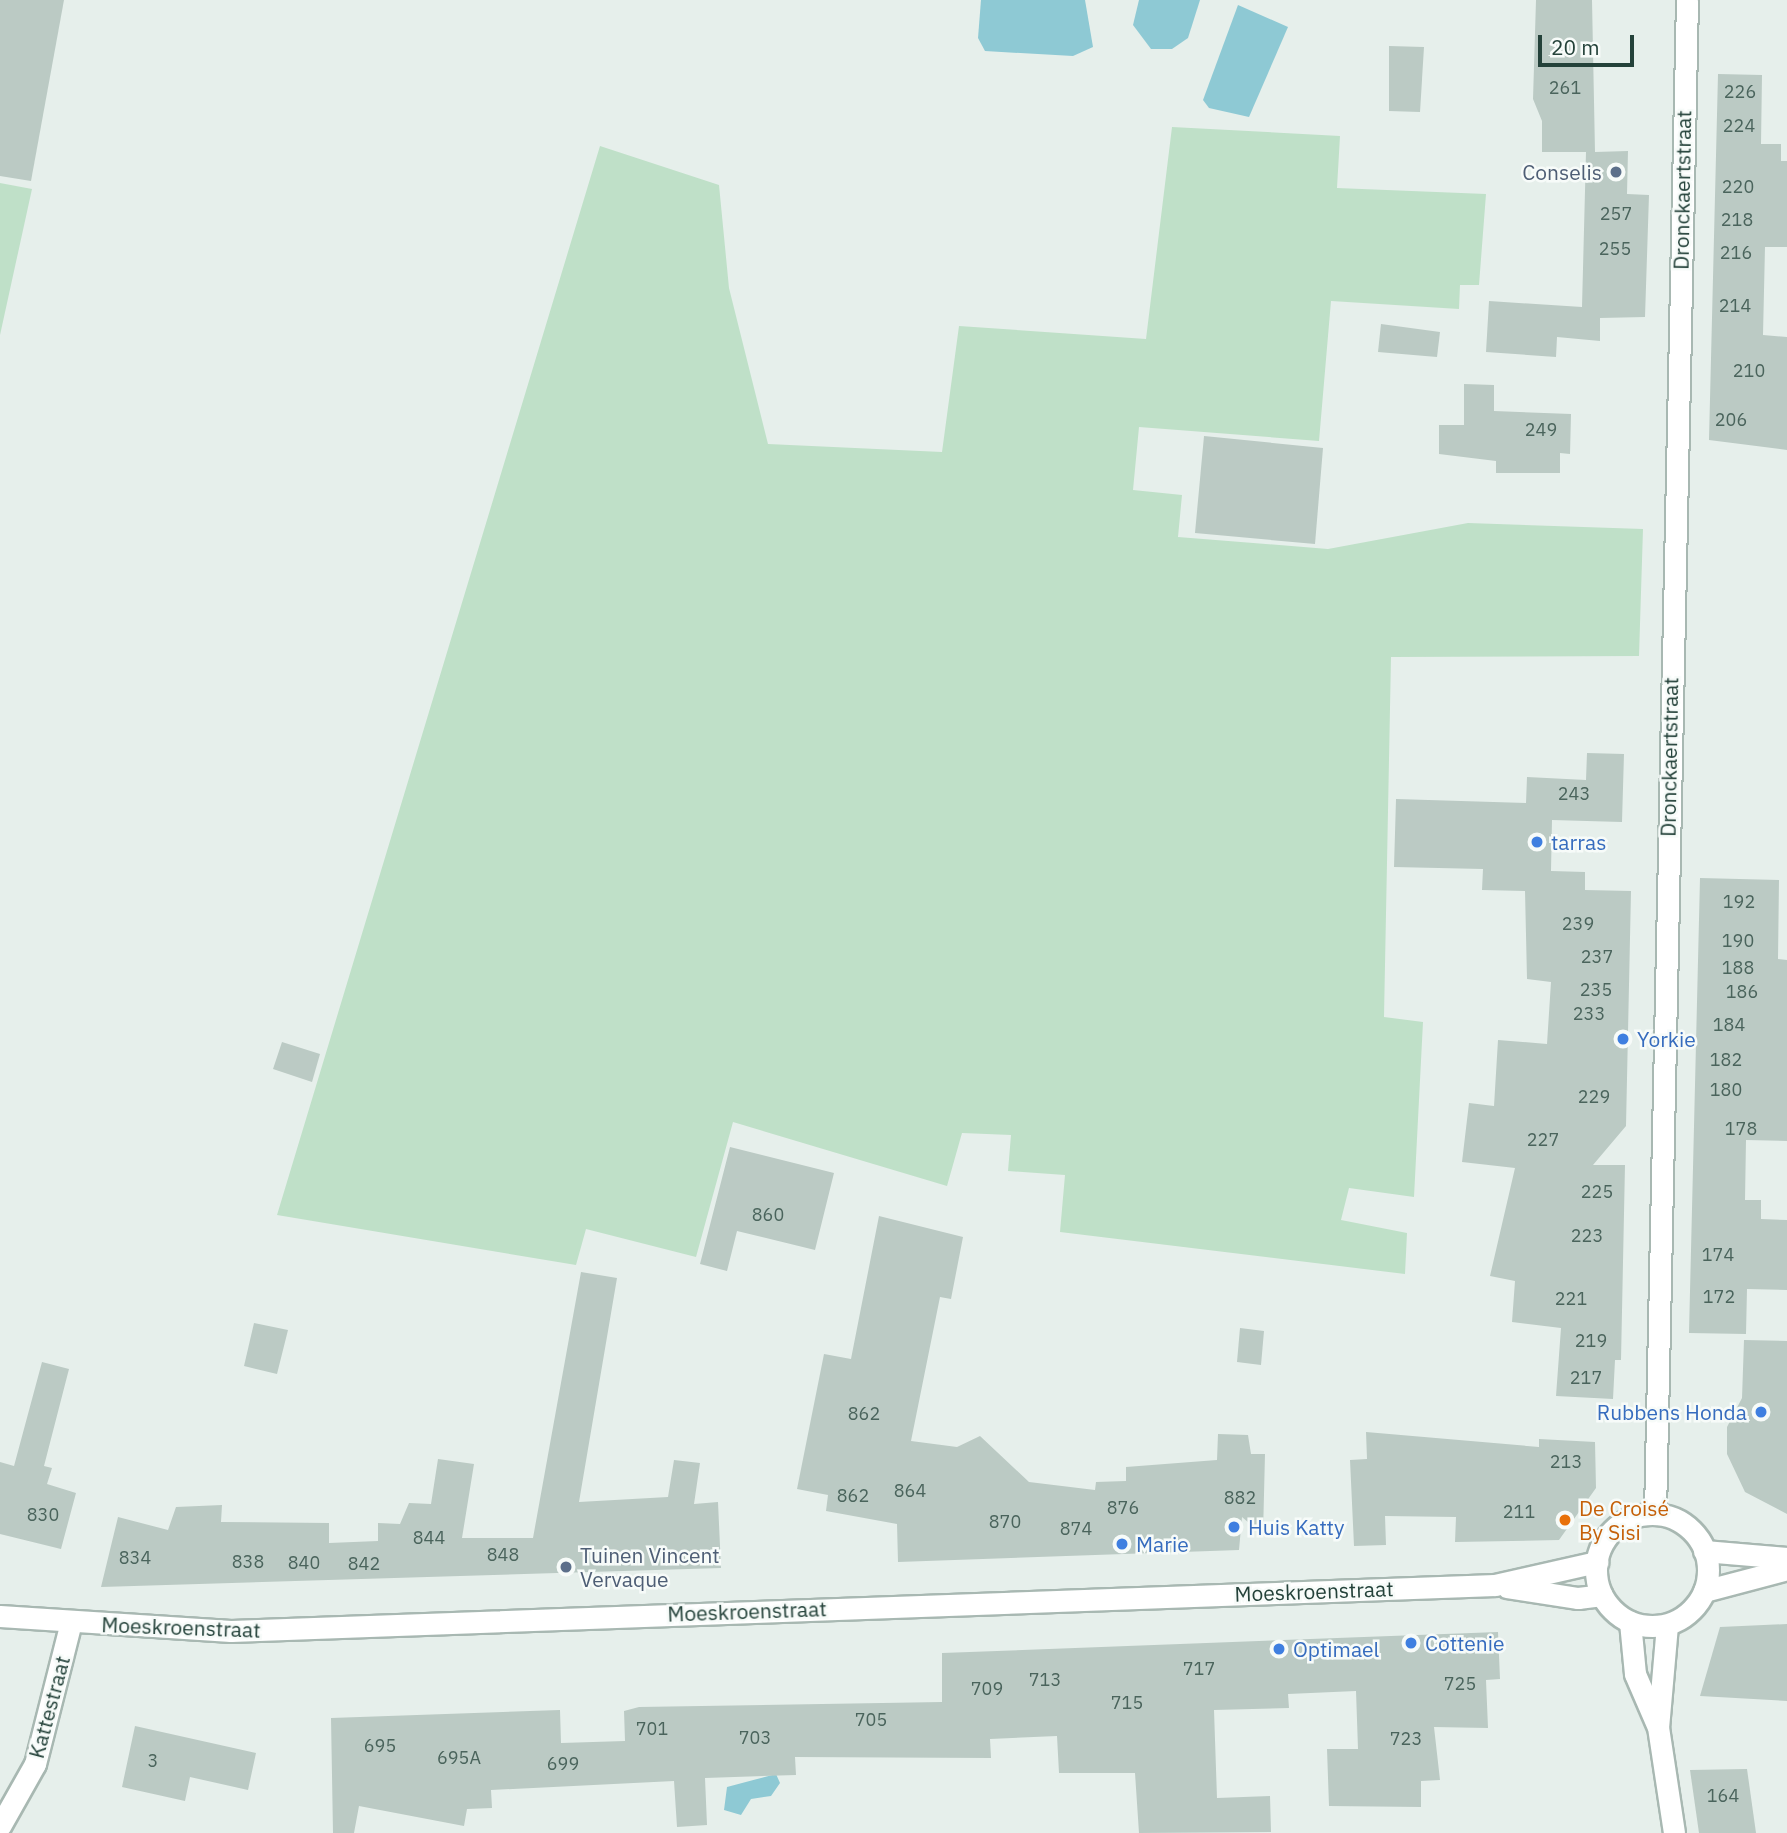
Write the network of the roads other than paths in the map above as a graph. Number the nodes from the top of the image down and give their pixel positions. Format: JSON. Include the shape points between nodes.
{"nodes":[{"id":1,"x":1687,"y":0,"type":"edge"},
{"id":2,"x":1655,"y":1514,"type":"junction"},
{"id":3,"x":1704,"y":1551,"type":"junction"},
{"id":4,"x":1787,"y":1558,"type":"edge"},
{"id":5,"x":1597,"y":1562,"type":"junction"},
{"id":6,"x":1787,"y":1569,"type":"edge"},
{"id":7,"x":1495,"y":1585,"type":"junction"},
{"id":8,"x":1704,"y":1591,"type":"junction"},
{"id":9,"x":1602,"y":1595,"type":"junction"},
{"id":10,"x":0,"y":1616,"type":"edge"},
{"id":11,"x":71,"y":1622,"type":"junction"},
{"id":12,"x":1630,"y":1622,"type":"junction"},
{"id":13,"x":1667,"y":1625,"type":"junction"},
{"id":14,"x":1658,"y":1727,"type":"junction"},
{"id":15,"x":0,"y":1826,"type":"edge"},
{"id":16,"x":16,"y":1833,"type":"edge"},
{"id":17,"x":1674,"y":1833,"type":"edge"}],
"edges":[{"from":1,"to":2,"type":"main road","name":"Dronckaertstraat"},
{"from":2,"to":3,"type":"main road","via":[[1690,1529]]},
{"from":2,"to":5,"type":"main road","via":[[1618,1525]]},
{"from":3,"to":4,"type":"main road"},
{"from":3,"to":8,"type":"main road"},
{"from":5,"to":7,"type":"main road","name":"Moeskroenstraat"},
{"from":5,"to":9,"type":"main road"},
{"from":6,"to":8,"type":"main road"},
{"from":7,"to":9,"type":"main road","name":"Moeskroenstraat","via":[[1578,1598]]},
{"from":7,"to":11,"type":"main road","name":"Moeskroenstraat","via":[[231,1631]]},
{"from":8,"to":13,"type":"main road","via":[[1686,1615]]},
{"from":9,"to":12,"type":"main road"},
{"from":10,"to":11,"type":"main road","name":"Moeskroenstraat"},
{"from":11,"to":15,"type":"main road","name":"Kattestraat","via":[[34,1764]]},
{"from":12,"to":13,"type":"main road"},
{"from":12,"to":14,"type":"main road","via":[[1634,1674]]},
{"from":13,"to":14,"type":"main road"},
{"from":14,"to":17,"type":"main road"},
{"from":15,"to":16,"type":"main road"}]}
